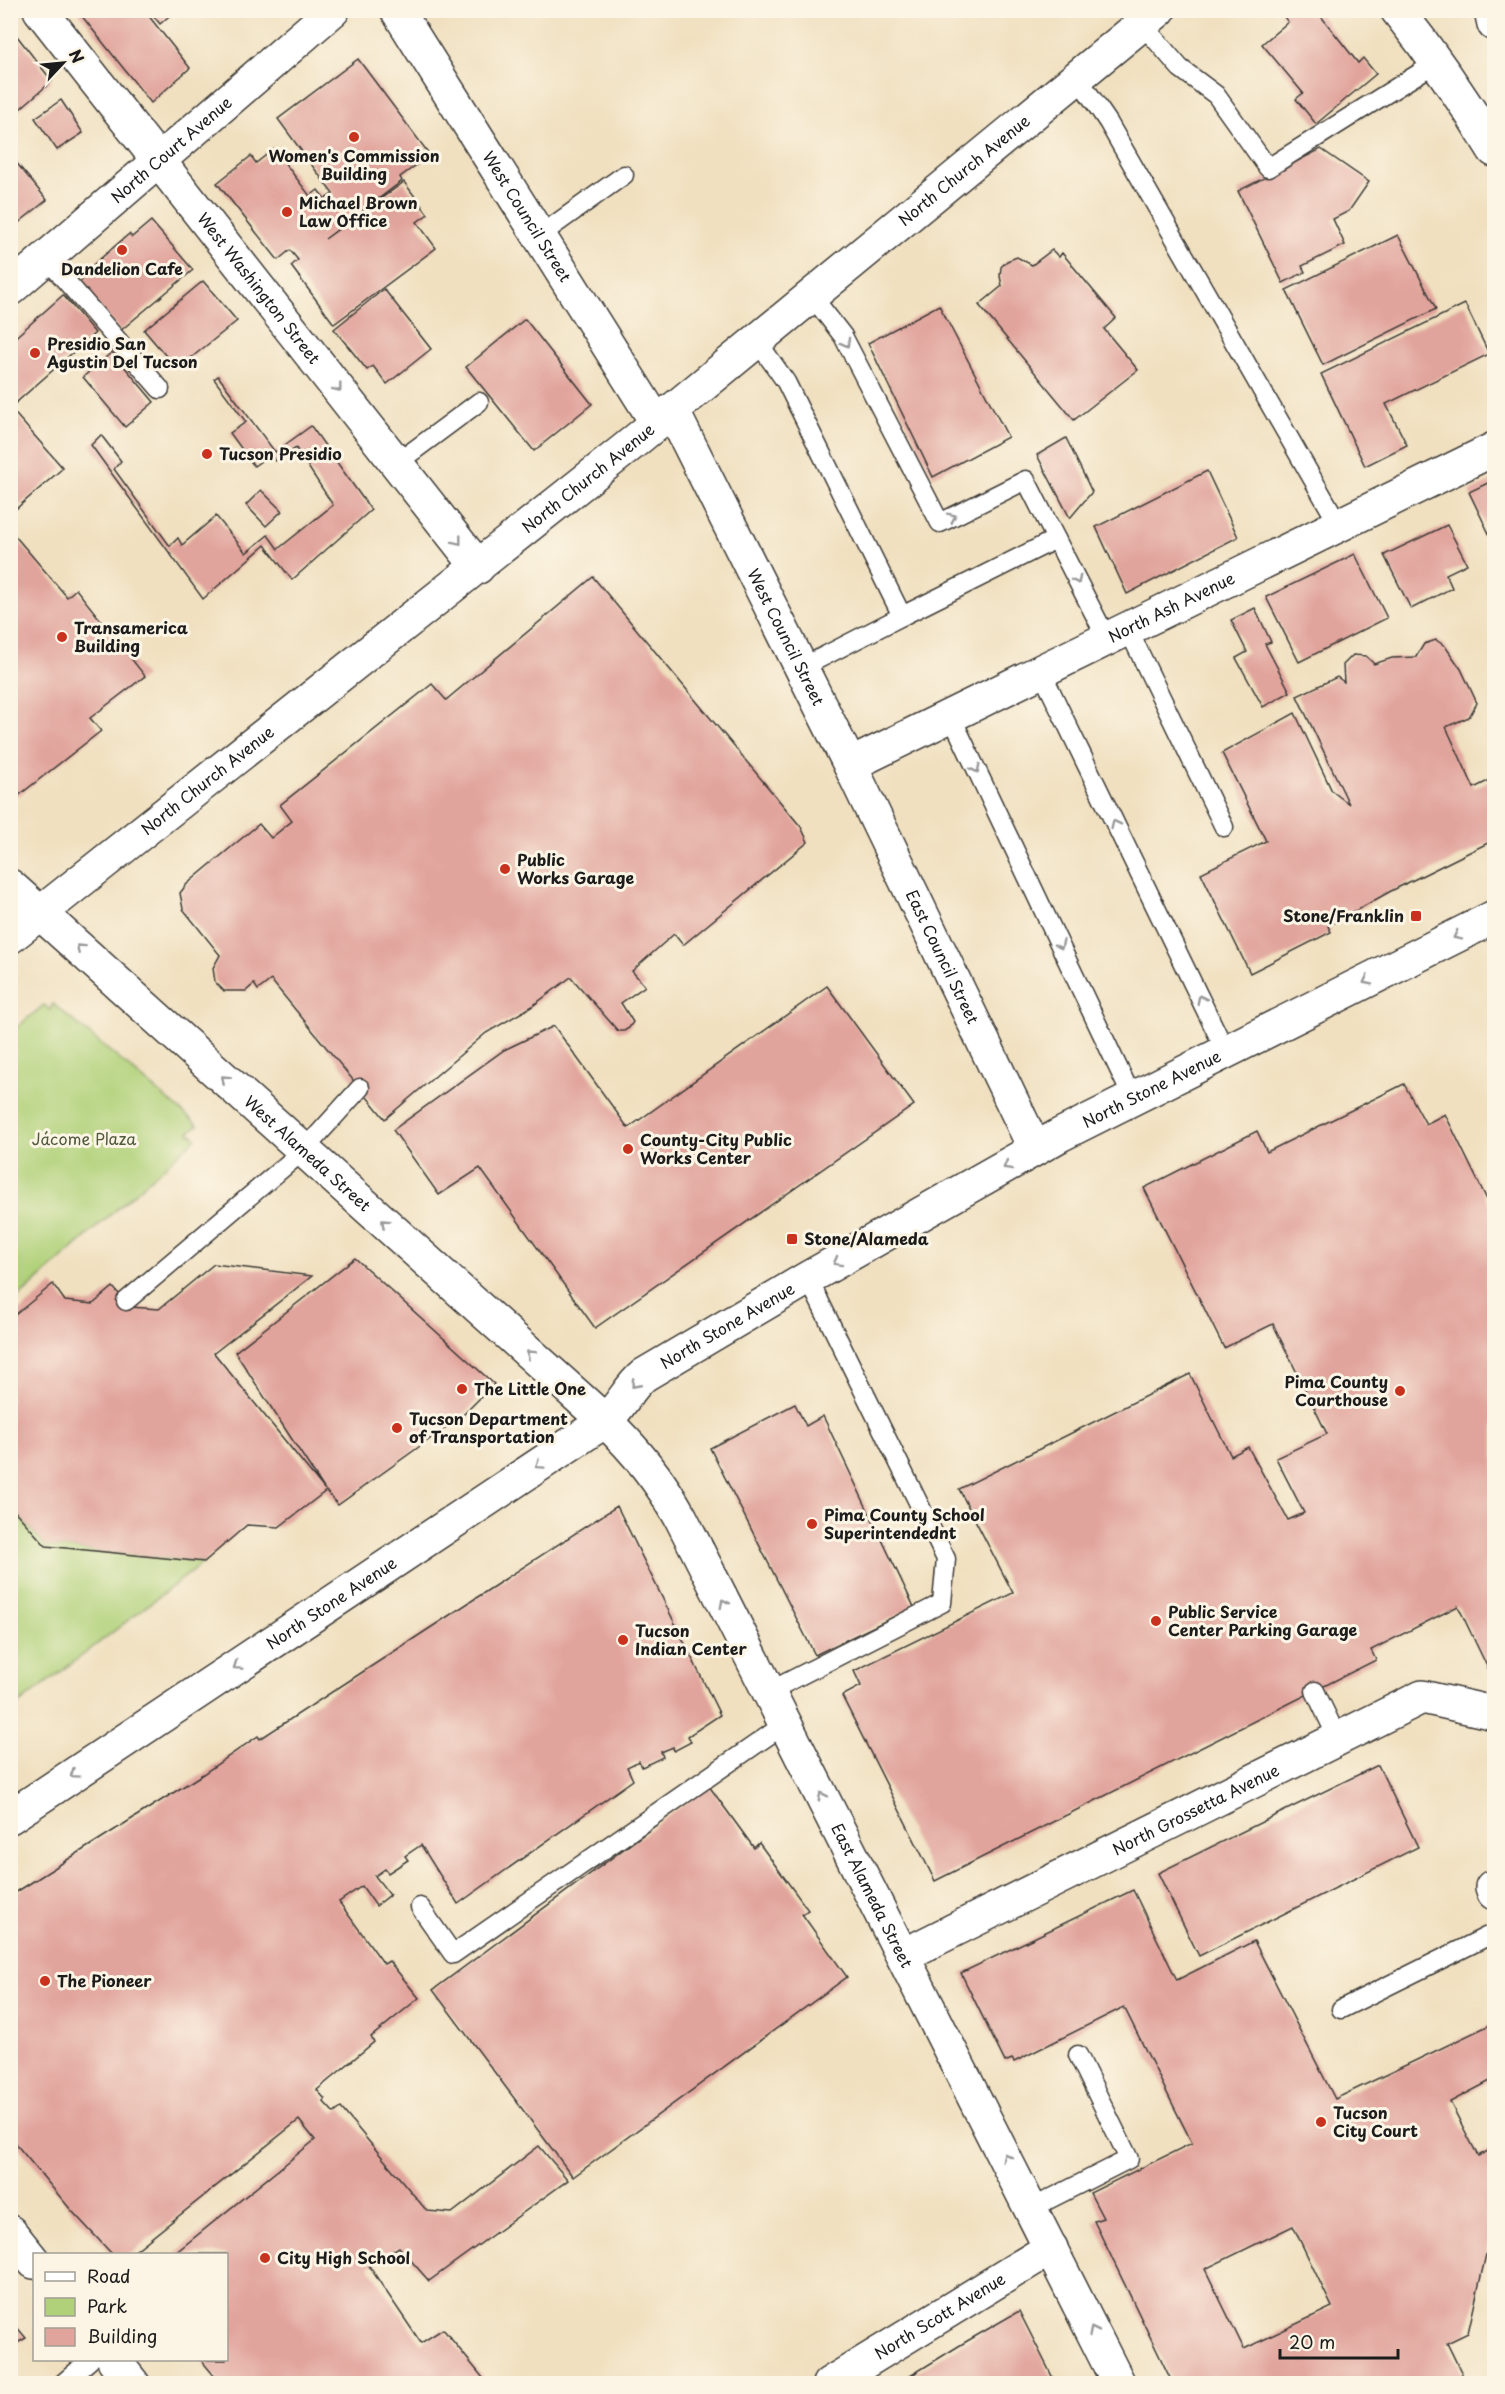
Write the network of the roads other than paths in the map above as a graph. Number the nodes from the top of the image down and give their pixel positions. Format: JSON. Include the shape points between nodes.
{"nodes":[{"id":1,"x":40,"y":10,"type":"edge"},
{"id":2,"x":333,"y":10,"type":"edge"},
{"id":3,"x":397,"y":10,"type":"edge"},
{"id":4,"x":1397,"y":10,"type":"edge"},
{"id":5,"x":1491,"y":10,"type":"edge"},
{"id":6,"x":1151,"y":17,"type":"edge"},
{"id":7,"x":1494,"y":24,"type":"edge"},
{"id":8,"x":1437,"y":63,"type":"junction"},
{"id":9,"x":1078,"y":78,"type":"junction"},
{"id":10,"x":1494,"y":150,"type":"edge"},
{"id":11,"x":159,"y":161,"type":"junction"},
{"id":12,"x":624,"y":175,"type":"dead end"},
{"id":13,"x":539,"y":236,"type":"junction"},
{"id":14,"x":46,"y":258,"type":"junction"},
{"id":15,"x":10,"y":289,"type":"edge"},
{"id":16,"x":812,"y":296,"type":"junction"},
{"id":17,"x":757,"y":341,"type":"junction"},
{"id":18,"x":160,"y":389,"type":"dead end"},
{"id":19,"x":479,"y":402,"type":"dead end"},
{"id":20,"x":664,"y":417,"type":"junction"},
{"id":21,"x":1494,"y":449,"type":"edge"},
{"id":22,"x":397,"y":463,"type":"junction"},
{"id":23,"x":1339,"y":525,"type":"junction"},
{"id":24,"x":1056,"y":539,"type":"junction"},
{"id":25,"x":478,"y":567,"type":"junction"},
{"id":26,"x":902,"y":616,"type":"junction"},
{"id":27,"x":1117,"y":634,"type":"junction"},
{"id":28,"x":801,"y":668,"type":"junction"},
{"id":29,"x":1041,"y":671,"type":"junction"},
{"id":30,"x":951,"y":716,"type":"junction"},
{"id":31,"x":849,"y":765,"type":"junction"},
{"id":32,"x":1224,"y":827,"type":"dead end"},
{"id":33,"x":10,"y":886,"type":"edge"},
{"id":34,"x":1494,"y":917,"type":"edge"},
{"id":35,"x":20,"y":924,"type":"edge"},
{"id":36,"x":1227,"y":1052,"type":"junction"},
{"id":37,"x":360,"y":1088,"type":"dead end"},
{"id":38,"x":1133,"y":1099,"type":"junction"},
{"id":39,"x":1035,"y":1149,"type":"junction"},
{"id":40,"x":304,"y":1150,"type":"junction"},
{"id":41,"x":808,"y":1278,"type":"junction"},
{"id":42,"x":126,"y":1301,"type":"dead end"},
{"id":43,"x":605,"y":1421,"type":"junction"},
{"id":44,"x":1315,"y":1691,"type":"dead end"},
{"id":45,"x":768,"y":1692,"type":"junction"},
{"id":46,"x":1494,"y":1713,"type":"edge"},
{"id":47,"x":785,"y":1724,"type":"junction"},
{"id":48,"x":1338,"y":1739,"type":"junction"},
{"id":49,"x":10,"y":1817,"type":"edge"},
{"id":50,"x":420,"y":1907,"type":"dead end"},
{"id":51,"x":1494,"y":1934,"type":"edge"},
{"id":52,"x":904,"y":1955,"type":"junction"},
{"id":53,"x":1341,"y":2009,"type":"dead end"},
{"id":54,"x":1078,"y":2055,"type":"dead end"},
{"id":55,"x":1032,"y":2208,"type":"junction"},
{"id":56,"x":10,"y":2232,"type":"edge"},
{"id":57,"x":1052,"y":2247,"type":"junction"},
{"id":58,"x":33,"y":2261,"type":"edge"},
{"id":59,"x":89,"y":2361,"type":"edge"},
{"id":60,"x":115,"y":2361,"type":"edge"},
{"id":61,"x":62,"y":2384,"type":"edge"},
{"id":62,"x":133,"y":2384,"type":"edge"},
{"id":63,"x":829,"y":2384,"type":"edge"},
{"id":64,"x":1119,"y":2384,"type":"edge"}],
"edges":[{"from":1,"to":11,"type":"street","name":"West Washington Street"},
{"from":2,"to":11,"type":"street","name":"North Court Avenue"},
{"from":3,"to":13,"type":"street","name":"West Council Street"},
{"from":4,"to":8,"type":"street"},
{"from":5,"to":7,"type":"street"},
{"from":6,"to":8,"type":"lane","via":[[1180,68],[1215,95],[1268,168]]},
{"from":6,"to":9,"type":"street","name":"North Church Avenue"},
{"from":8,"to":10,"type":"street"},
{"from":9,"to":16,"type":"street","name":"North Church Avenue"},
{"from":9,"to":23,"type":"lane","via":[[1108,122]]},
{"from":11,"to":14,"type":"street","name":"North Court Avenue"},
{"from":11,"to":22,"type":"street","name":"West Washington Street","one_way":true},
{"from":12,"to":13,"type":"lane"},
{"from":13,"to":20,"type":"street","name":"West Council Street"},
{"from":14,"to":15,"type":"street","name":"North Court Avenue"},
{"from":14,"to":18,"type":"lane"},
{"from":16,"to":17,"type":"street","name":"North Church Avenue"},
{"from":16,"to":24,"type":"lane","one_way":true,"via":[[843,336],[940,523],[1026,480]]},
{"from":17,"to":20,"type":"street","name":"North Church Avenue"},
{"from":17,"to":26,"type":"lane","via":[[786,382]]},
{"from":19,"to":22,"type":"lane"},
{"from":20,"to":25,"type":"street","name":"North Church Avenue"},
{"from":20,"to":28,"type":"street","name":"West Council Street"},
{"from":21,"to":23,"type":"street","name":"North Ash Avenue"},
{"from":22,"to":25,"type":"street","name":"West Washington Street","one_way":true},
{"from":23,"to":27,"type":"street","name":"North Ash Avenue"},
{"from":24,"to":26,"type":"lane"},
{"from":24,"to":27,"type":"lane","one_way":true},
{"from":25,"to":35,"type":"street","name":"North Church Avenue"},
{"from":26,"to":28,"type":"lane"},
{"from":27,"to":29,"type":"street","name":"North Ash Avenue"},
{"from":27,"to":32,"type":"lane"},
{"from":28,"to":31,"type":"street","name":"West Council Street"},
{"from":29,"to":30,"type":"street","name":"North Ash Avenue"},
{"from":36,"to":29,"type":"lane","one_way":true},
{"from":30,"to":31,"type":"street","name":"North Ash Avenue"},
{"from":30,"to":38,"type":"lane","one_way":true},
{"from":31,"to":39,"type":"street","name":"East Council Street"},
{"from":33,"to":35,"type":"street","name":"West Alameda Street"},
{"from":34,"to":36,"type":"street","name":"North Stone Avenue","one_way":true},
{"from":40,"to":35,"type":"street","name":"West Alameda Street","one_way":true},
{"from":36,"to":38,"type":"street","name":"North Stone Avenue"},
{"from":37,"to":40,"type":"lane"},
{"from":38,"to":39,"type":"street","name":"North Stone Avenue"},
{"from":39,"to":41,"type":"street","name":"North Stone Avenue","one_way":true},
{"from":40,"to":42,"type":"lane"},
{"from":43,"to":40,"type":"street","name":"West Alameda Street","one_way":true},
{"from":41,"to":43,"type":"street","name":"North Stone Avenue","one_way":true,"via":[[644,1375]]},
{"from":41,"to":45,"type":"lane","via":[[946,1559],[942,1603]]},
{"from":45,"to":43,"type":"street","name":"East Alameda Street","one_way":true,"via":[[667,1492]]},
{"from":43,"to":49,"type":"street","name":"North Stone Avenue","one_way":true},
{"from":44,"to":48,"type":"lane"},
{"from":45,"to":47,"type":"street","name":"East Alameda Street"},
{"from":46,"to":48,"type":"street","name":"North Grossetta Avenue","via":[[1422,1697]]},
{"from":47,"to":50,"type":"lane","via":[[453,1954]]},
{"from":52,"to":47,"type":"street","name":"East Alameda Street","one_way":true},
{"from":48,"to":52,"type":"street","name":"North Grossetta Avenue"},
{"from":51,"to":53,"type":"lane"},
{"from":55,"to":52,"type":"street","name":"East Alameda Street","one_way":true},
{"from":54,"to":55,"type":"lane","via":[[1129,2159]]},
{"from":55,"to":57,"type":"street","name":"East Alameda Street"},
{"from":56,"to":58,"type":"street"},
{"from":57,"to":63,"type":"street","name":"North Scott Avenue"},
{"from":64,"to":57,"type":"street","name":"East Alameda Street","one_way":true},
{"from":59,"to":61,"type":"lane"},
{"from":60,"to":62,"type":"street"}]}
